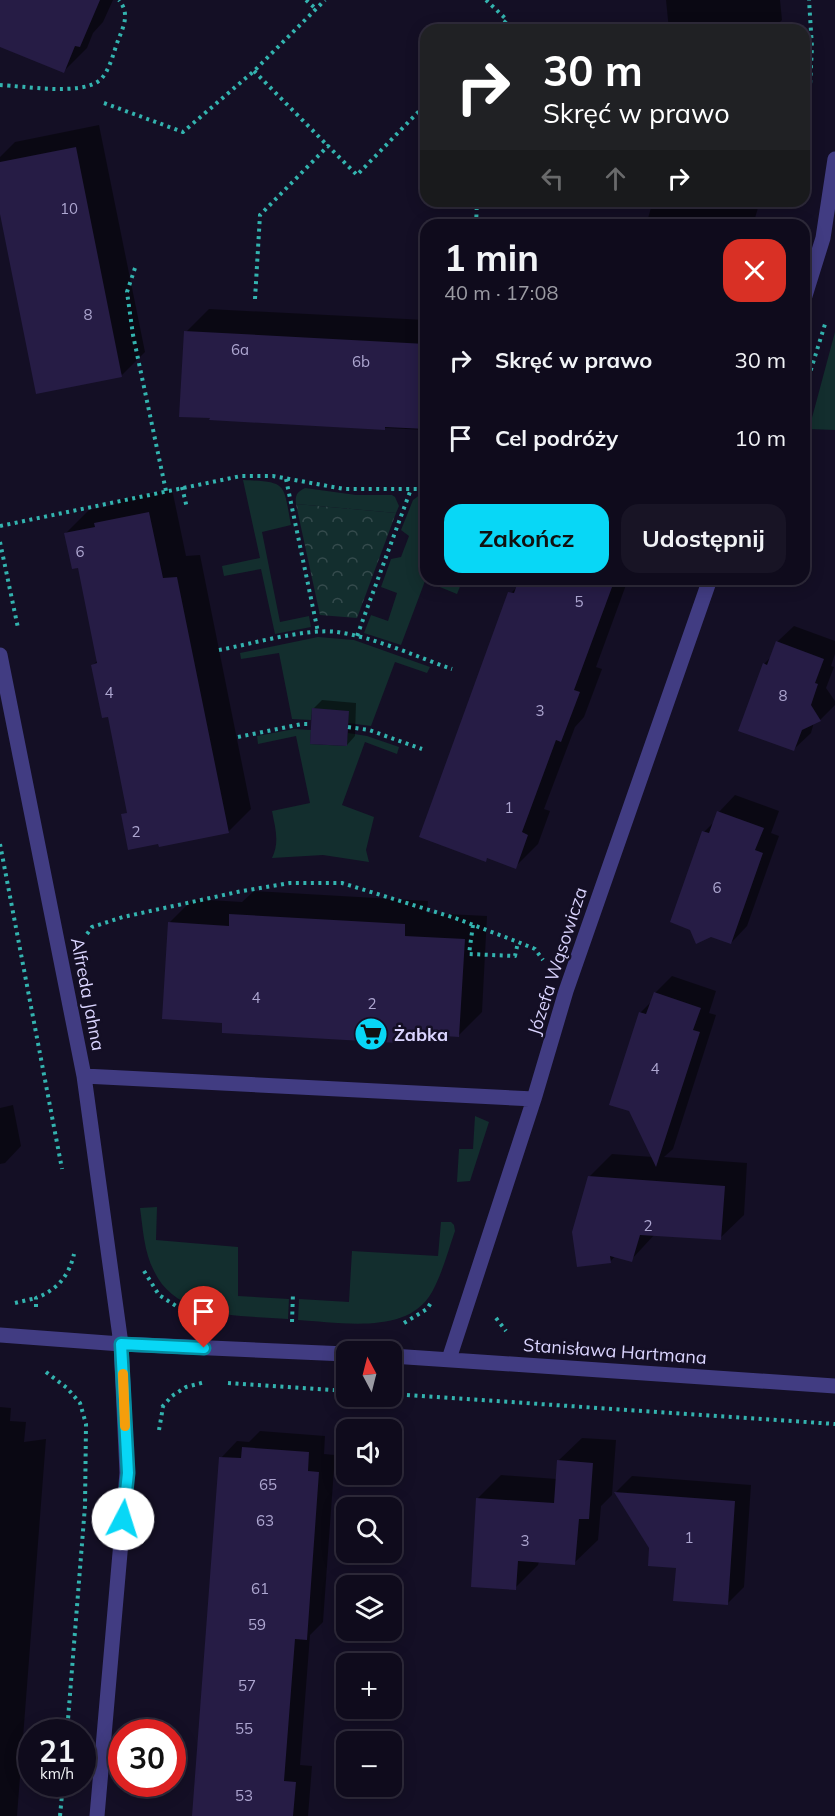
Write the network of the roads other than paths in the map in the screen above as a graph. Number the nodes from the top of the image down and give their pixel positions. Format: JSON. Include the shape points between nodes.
{"nodes":[{"id":1,"x":835,"y":159,"type":"edge"},
{"id":2,"x":810,"y":280,"type":"edge"},
{"id":3,"x":708,"y":585,"type":"edge"},
{"id":4,"x":0,"y":655,"type":"edge"},
{"id":5,"x":84,"y":1076,"type":"junction"},
{"id":6,"x":534,"y":1099,"type":"junction"},
{"id":7,"x":0,"y":1335,"type":"edge"},
{"id":8,"x":121,"y":1344,"type":"junction"},
{"id":9,"x":336,"y":1354,"type":"edge"},
{"id":10,"x":402,"y":1357,"type":"edge"},
{"id":11,"x":449,"y":1359,"type":"junction"},
{"id":12,"x":835,"y":1386,"type":"edge"},
{"id":13,"x":97,"y":1816,"type":"edge"}],
"edges":[{"from":1,"to":2,"type":"street","via":[[823,238]]},
{"from":3,"to":6,"type":"street","name":"Józefa Wąsowicza","via":[[566,991]]},
{"from":4,"to":5,"type":"street","name":"Alfreda Jahna"},
{"from":5,"to":6,"type":"street"},
{"from":5,"to":8,"type":"street","name":"Alfreda Jahna"},
{"from":6,"to":11,"type":"street","name":"Józefa Wąsowicza"},
{"from":7,"to":8,"type":"street"},
{"from":8,"to":9,"type":"street"},
{"from":8,"to":13,"type":"street","name":"Alfreda Jahna","via":[[128,1473]]},
{"from":10,"to":11,"type":"street","name":"Stanisława Hartmana"},
{"from":11,"to":12,"type":"street","name":"Stanisława Hartmana"}]}
